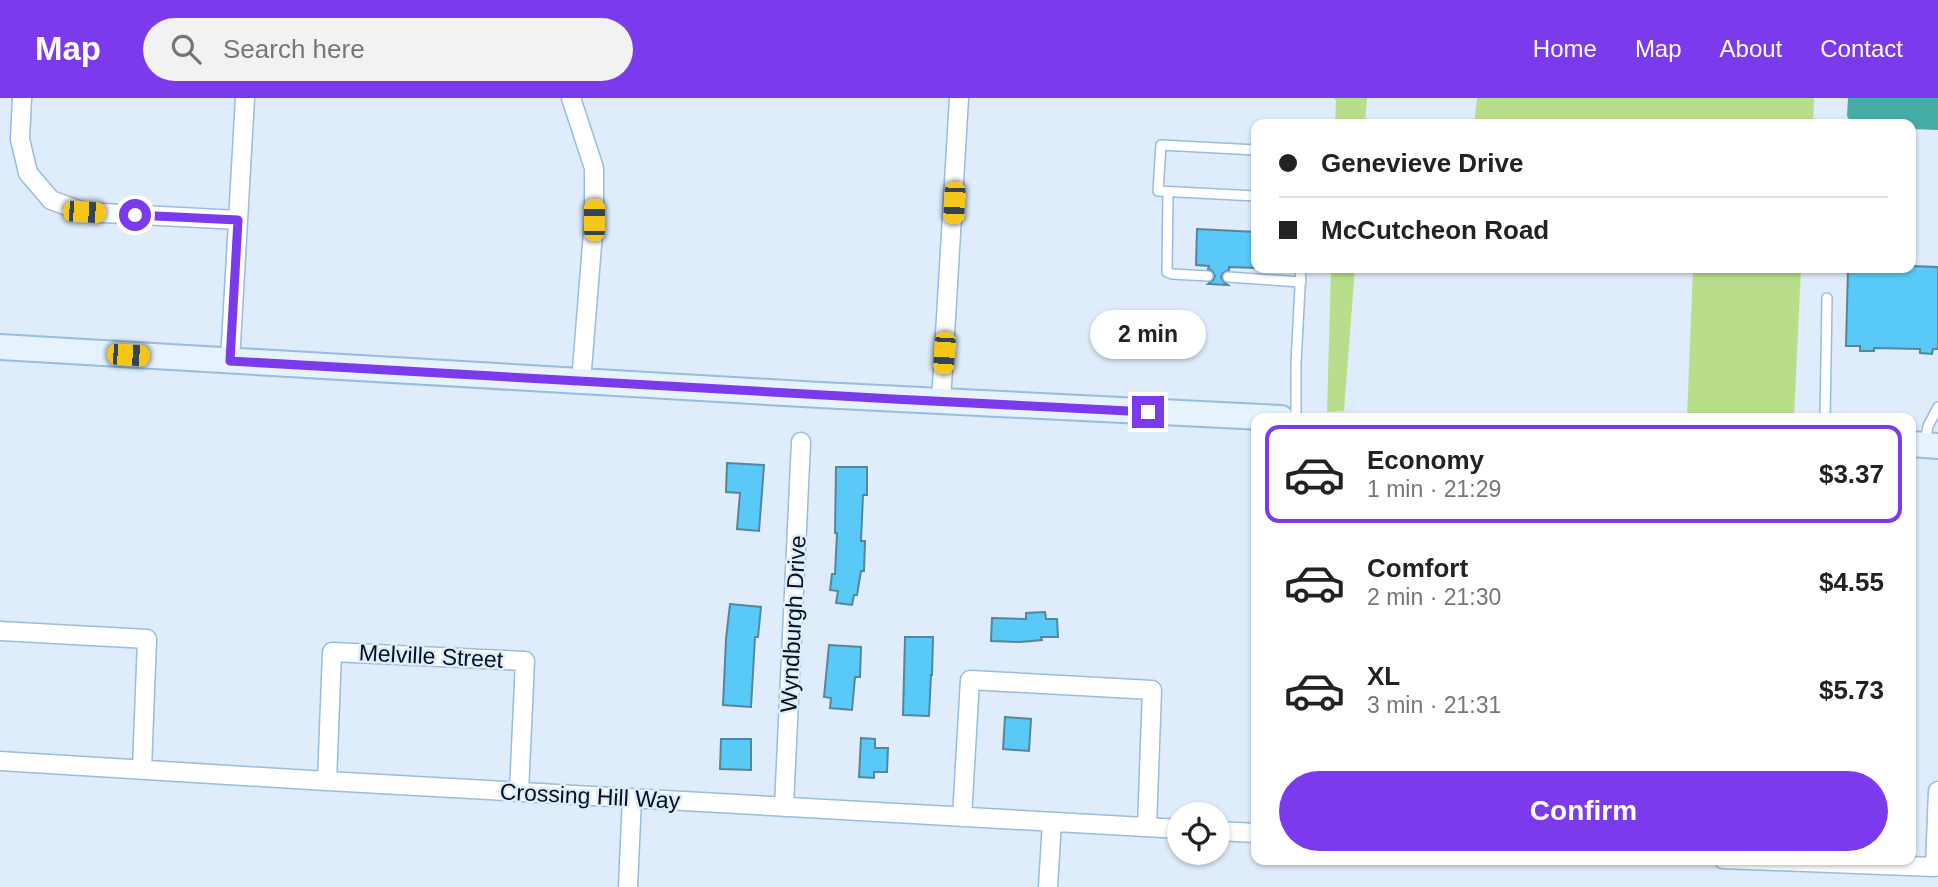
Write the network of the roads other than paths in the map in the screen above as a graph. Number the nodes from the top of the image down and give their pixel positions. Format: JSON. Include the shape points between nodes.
{"nodes":[{"id":1,"x":22,"y":98,"type":"edge"},
{"id":2,"x":244,"y":98,"type":"edge"},
{"id":3,"x":571,"y":98,"type":"edge"},
{"id":4,"x":959,"y":98,"type":"edge"},
{"id":5,"x":1251,"y":150,"type":"edge"},
{"id":6,"x":1168,"y":192,"type":"junction"},
{"id":7,"x":1251,"y":196,"type":"edge"},
{"id":8,"x":238,"y":220,"type":"junction"},
{"id":9,"x":1301,"y":273,"type":"edge"},
{"id":10,"x":1208,"y":276,"type":"dead end"},
{"id":11,"x":1228,"y":277,"type":"dead end"},
{"id":12,"x":1301,"y":282,"type":"junction"},
{"id":13,"x":1827,"y":298,"type":"dead end"},
{"id":14,"x":0,"y":347,"type":"edge"},
{"id":15,"x":230,"y":361,"type":"junction"},
{"id":16,"x":581,"y":382,"type":"junction"},
{"id":17,"x":941,"y":402,"type":"junction"},
{"id":18,"x":1938,"y":407,"type":"edge"},
{"id":19,"x":1296,"y":413,"type":"edge"},
{"id":20,"x":1825,"y":413,"type":"edge"},
{"id":21,"x":1251,"y":417,"type":"edge"},
{"id":22,"x":801,"y":442,"type":"dead end"},
{"id":23,"x":1925,"y":445,"type":"edge"},
{"id":24,"x":0,"y":631,"type":"edge"},
{"id":25,"x":0,"y":761,"type":"edge"},
{"id":26,"x":142,"y":769,"type":"junction"},
{"id":27,"x":327,"y":781,"type":"junction"},
{"id":28,"x":1938,"y":791,"type":"edge"},
{"id":29,"x":519,"y":792,"type":"junction"},
{"id":30,"x":632,"y":798,"type":"junction"},
{"id":31,"x":784,"y":807,"type":"junction"},
{"id":32,"x":962,"y":817,"type":"junction"},
{"id":33,"x":1052,"y":822,"type":"junction"},
{"id":34,"x":1147,"y":827,"type":"junction"},
{"id":35,"x":1167,"y":828,"type":"edge"},
{"id":36,"x":1230,"y":832,"type":"edge"},
{"id":37,"x":1251,"y":833,"type":"edge"},
{"id":38,"x":1878,"y":865,"type":"edge"},
{"id":39,"x":628,"y":887,"type":"edge"},
{"id":40,"x":1048,"y":887,"type":"edge"}],
"edges":[{"from":1,"to":8,"type":"street","via":[[19,139],[28,173],[51,200],[84,212]]},
{"from":2,"to":8,"type":"street"},
{"from":3,"to":16,"type":"street","via":[[594,168]]},
{"from":4,"to":17,"type":"street"},
{"from":5,"to":6,"type":"lane","via":[[1161,145],[1157,191]]},
{"from":6,"to":7,"type":"lane"},
{"from":6,"to":10,"type":"lane","via":[[1167,272]]},
{"from":8,"to":15,"type":"street"},
{"from":9,"to":12,"type":"lane"},
{"from":11,"to":12,"type":"lane"},
{"from":12,"to":19,"type":"lane"},
{"from":13,"to":20,"type":"lane"},
{"from":14,"to":15,"type":"main road"},
{"from":15,"to":16,"type":"main road"},
{"from":16,"to":17,"type":"main road"},
{"from":17,"to":21,"type":"main road"},
{"from":18,"to":23,"type":"lane"},
{"from":22,"to":31,"type":"street","name":"Wyndburgh Drive"},
{"from":24,"to":26,"type":"street","via":[[147,639]]},
{"from":25,"to":26,"type":"street","name":"Crossing Hill Way"},
{"from":26,"to":27,"type":"street","name":"Crossing Hill Way"},
{"from":27,"to":29,"type":"street","name":"Crossing Hill Way"},
{"from":27,"to":29,"type":"street","name":"Melville Street","via":[[332,652],[525,661]]},
{"from":28,"to":38,"type":"street","via":[[1935,867]]},
{"from":29,"to":30,"type":"street","name":"Crossing Hill Way"},
{"from":30,"to":31,"type":"street","name":"Crossing Hill Way"},
{"from":30,"to":39,"type":"street"},
{"from":31,"to":32,"type":"street","name":"Crossing Hill Way"},
{"from":32,"to":33,"type":"street","name":"Crossing Hill Way"},
{"from":32,"to":34,"type":"street","via":[[970,680],[1152,691]]},
{"from":33,"to":34,"type":"street","name":"Crossing Hill Way"},
{"from":33,"to":40,"type":"street"},
{"from":34,"to":35,"type":"street","name":"Crossing Hill Way"},
{"from":36,"to":37,"type":"street"}]}
